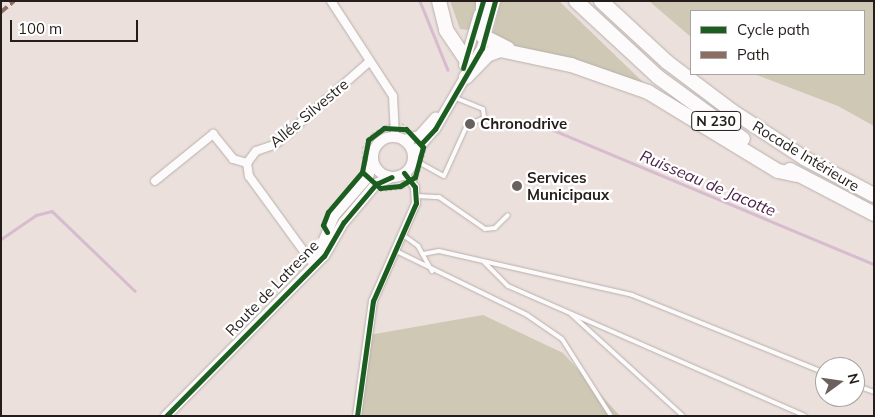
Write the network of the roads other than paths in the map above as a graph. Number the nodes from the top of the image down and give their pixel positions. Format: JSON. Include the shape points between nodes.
{"nodes":[{"id":1,"x":331,"y":1,"type":"edge"},
{"id":2,"x":439,"y":1,"type":"edge"},
{"id":3,"x":483,"y":1,"type":"edge"},
{"id":4,"x":495,"y":1,"type":"edge"},
{"id":5,"x":576,"y":1,"type":"edge"},
{"id":6,"x":601,"y":1,"type":"edge"},
{"id":7,"x":486,"y":38,"type":"junction"},
{"id":8,"x":510,"y":50,"type":"junction"},
{"id":9,"x":466,"y":60,"type":"junction"},
{"id":10,"x":370,"y":61,"type":"junction"},
{"id":11,"x":466,"y":77,"type":"junction"},
{"id":12,"x":454,"y":97,"type":"junction"},
{"id":13,"x":398,"y":132,"type":"junction"},
{"id":14,"x":420,"y":140,"type":"junction"},
{"id":15,"x":373,"y":161,"type":"junction"},
{"id":16,"x":417,"y":161,"type":"junction"},
{"id":17,"x":247,"y":163,"type":"junction"},
{"id":18,"x":797,"y":176,"type":"junction"},
{"id":19,"x":392,"y":177,"type":"junction"},
{"id":20,"x":409,"y":179,"type":"junction"},
{"id":21,"x":155,"y":181,"type":"dead end"},
{"id":22,"x":874,"y":195,"type":"edge"},
{"id":23,"x":417,"y":196,"type":"junction"},
{"id":24,"x":508,"y":214,"type":"dead end"},
{"id":25,"x":874,"y":214,"type":"edge"},
{"id":26,"x":331,"y":234,"type":"junction"},
{"id":27,"x":403,"y":234,"type":"junction"},
{"id":28,"x":394,"y":250,"type":"junction"},
{"id":29,"x":423,"y":254,"type":"junction"},
{"id":30,"x":484,"y":262,"type":"junction"},
{"id":31,"x":314,"y":264,"type":"junction"},
{"id":32,"x":432,"y":271,"type":"junction"},
{"id":33,"x":565,"y":309,"type":"junction"},
{"id":34,"x":815,"y":369,"type":"edge"},
{"id":35,"x":166,"y":416,"type":"edge"},
{"id":36,"x":357,"y":416,"type":"edge"},
{"id":37,"x":611,"y":416,"type":"edge"},
{"id":38,"x":683,"y":416,"type":"edge"},
{"id":39,"x":805,"y":416,"type":"edge"}],
"edges":[{"from":1,"to":10,"type":"street"},
{"from":2,"to":9,"type":"highway","via":[[446,30]]},
{"from":3,"to":7,"type":"highway","via":[[481,29]]},
{"from":3,"to":9,"type":"street"},
{"from":4,"to":7,"type":"street"},
{"from":5,"to":18,"type":"highway","number":"N 230","via":[[679,94]]},
{"from":6,"to":22,"type":"highway","name":"Rocade Intérieure","number":"N 230","via":[[712,97],[804,158]]},
{"from":7,"to":8,"type":"highway"},
{"from":7,"to":11,"type":"street"},
{"from":8,"to":11,"type":"highway","via":[[490,53]]},
{"from":8,"to":18,"type":"highway","via":[[648,92],[778,171]]},
{"from":9,"to":14,"type":"street"},
{"from":10,"to":13,"type":"street","via":[[394,96]]},
{"from":10,"to":17,"type":"street","name":"Allée Silvestre","via":[[276,144],[256,151]]},
{"from":11,"to":12,"type":"street"},
{"from":12,"to":14,"type":"street"},
{"from":12,"to":16,"type":"lane","via":[[483,109],[484,118],[467,125],[444,176]]},
{"from":13,"to":14,"type":"street"},
{"from":13,"to":15,"type":"street","name":"Route de Latresne","via":[[378,143]]},
{"from":13,"to":16,"type":"street"},
{"from":14,"to":16,"type":"street"},
{"from":15,"to":19,"type":"street","via":[[380,172]]},
{"from":15,"to":26,"type":"street","name":"Route de Latresne"},
{"from":16,"to":20,"type":"street"},
{"from":17,"to":21,"type":"street","via":[[233,159],[213,134]]},
{"from":17,"to":31,"type":"street","via":[[248,176]]},
{"from":18,"to":25,"type":"highway","number":"N 230"},
{"from":19,"to":20,"type":"street","name":"Route de Latresne"},
{"from":19,"to":26,"type":"street","name":"Route de Latresne","via":[[374,186]]},
{"from":20,"to":23,"type":"street"},
{"from":23,"to":24,"type":"lane","via":[[439,197],[485,229],[495,228]]},
{"from":23,"to":27,"type":"street"},
{"from":26,"to":31,"type":"street","name":"Route de Latresne"},
{"from":27,"to":28,"type":"street"},
{"from":27,"to":29,"type":"lane"},
{"from":28,"to":32,"type":"lane"},
{"from":28,"to":36,"type":"street","via":[[369,316]]},
{"from":29,"to":30,"type":"lane","via":[[439,251]]},
{"from":29,"to":32,"type":"lane"},
{"from":30,"to":33,"type":"lane","via":[[508,286]]},
{"from":30,"to":34,"type":"lane","via":[[632,295]]},
{"from":31,"to":35,"type":"street","name":"Route de Latresne"},
{"from":32,"to":37,"type":"lane","via":[[527,315],[562,339]]},
{"from":33,"to":38,"type":"lane"},
{"from":33,"to":39,"type":"lane"}]}
